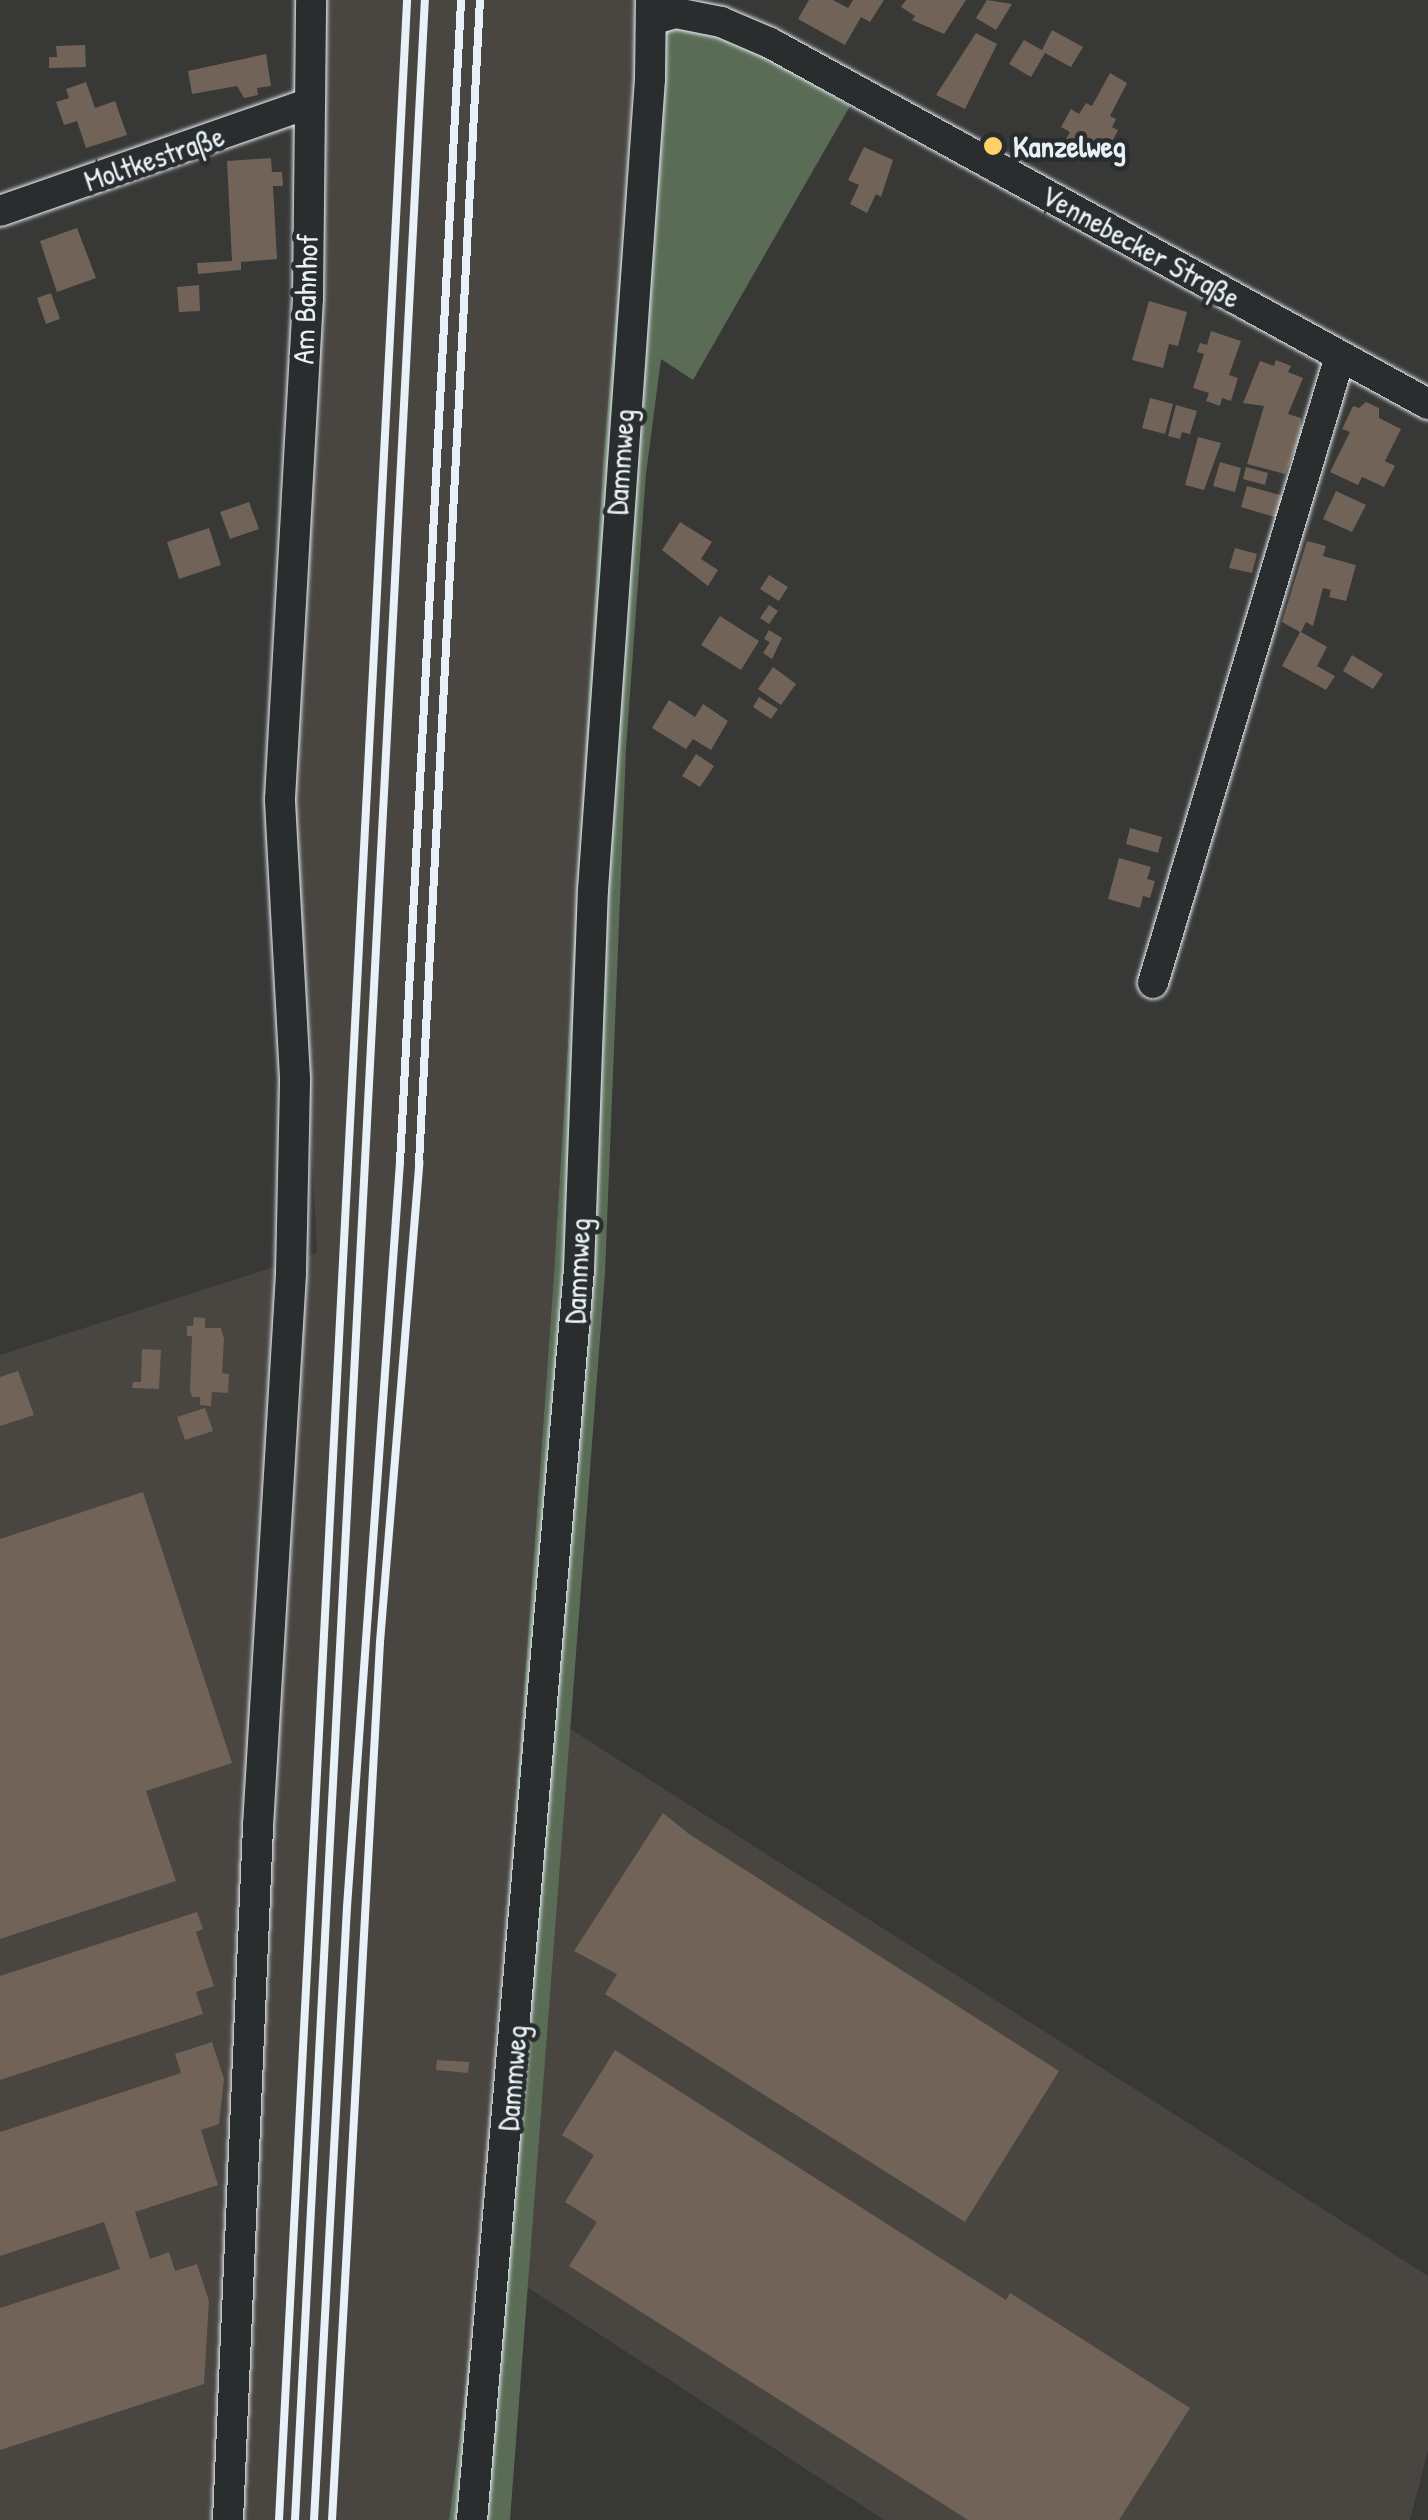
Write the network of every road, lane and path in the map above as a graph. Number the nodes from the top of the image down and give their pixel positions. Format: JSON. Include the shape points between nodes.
{"nodes":[{"id":1,"x":311,"y":0,"type":"edge"},
{"id":2,"x":651,"y":10,"type":"edge"},
{"id":3,"x":308,"y":104,"type":"junction"},
{"id":4,"x":0,"y":211,"type":"edge"},
{"id":5,"x":1340,"y":356,"type":"junction"},
{"id":6,"x":1428,"y":404,"type":"edge"},
{"id":7,"x":1153,"y":983,"type":"dead end"},
{"id":8,"x":228,"y":2520,"type":"edge"},
{"id":9,"x":472,"y":2520,"type":"edge"}],
"edges":[{"from":1,"to":3,"type":"street","name":"Am Bahnhof"},
{"from":2,"to":5,"type":"street","name":"Vennebecker Straße","via":[[706,19],[770,43]]},
{"from":2,"to":9,"type":"street","name":"Dammweg","via":[[594,870],[578,1268]]},
{"from":3,"to":4,"type":"street","name":"Moltkestraße"},
{"from":3,"to":8,"type":"street","name":"Am Bahnhof","via":[[308,298],[280,799],[294,1078],[292,1273],[258,1826]]},
{"from":5,"to":6,"type":"street","name":"Vennebecker Straße"},
{"from":5,"to":7,"type":"street"}]}
